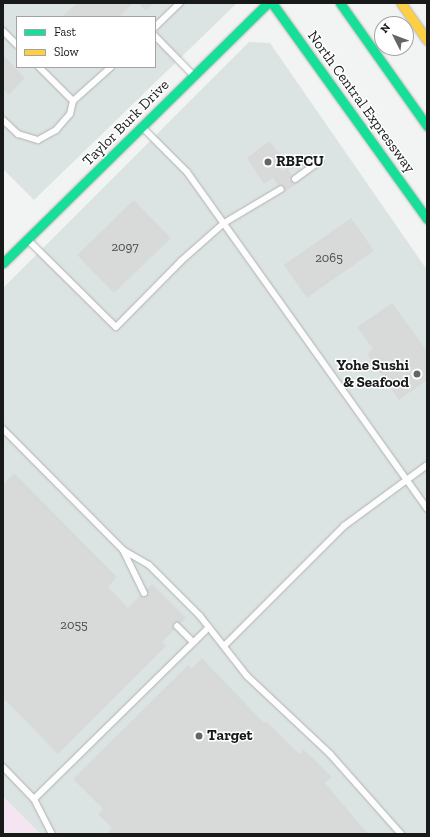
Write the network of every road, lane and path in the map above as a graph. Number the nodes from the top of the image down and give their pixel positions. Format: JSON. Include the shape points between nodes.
{"nodes":[{"id":1,"x":180,"y":3,"type":"edge"},
{"id":2,"x":268,"y":3,"type":"edge"},
{"id":3,"x":272,"y":3,"type":"edge"},
{"id":4,"x":340,"y":3,"type":"edge"},
{"id":5,"x":401,"y":3,"type":"edge"},
{"id":6,"x":156,"y":26,"type":"edge"},
{"id":7,"x":3,"y":31,"type":"edge"},
{"id":8,"x":156,"y":37,"type":"edge"},
{"id":9,"x":427,"y":40,"type":"edge"},
{"id":10,"x":16,"y":44,"type":"edge"},
{"id":11,"x":40,"y":68,"type":"edge"},
{"id":12,"x":110,"y":68,"type":"edge"},
{"id":13,"x":194,"y":76,"type":"junction"},
{"id":14,"x":73,"y":101,"type":"junction"},
{"id":15,"x":3,"y":120,"type":"edge"},
{"id":16,"x":427,"y":126,"type":"edge"},
{"id":17,"x":142,"y":127,"type":"junction"},
{"id":18,"x":320,"y":160,"type":"dead end"},
{"id":19,"x":294,"y":179,"type":"dead end"},
{"id":20,"x":281,"y":188,"type":"dead end"},
{"id":21,"x":427,"y":219,"type":"edge"},
{"id":22,"x":224,"y":223,"type":"junction"},
{"id":23,"x":27,"y":240,"type":"junction"},
{"id":24,"x":3,"y":264,"type":"edge"},
{"id":25,"x":3,"y":429,"type":"edge"},
{"id":26,"x":427,"y":465,"type":"edge"},
{"id":27,"x":406,"y":480,"type":"junction"},
{"id":28,"x":427,"y":509,"type":"edge"},
{"id":29,"x":123,"y":550,"type":"junction"},
{"id":30,"x":144,"y":593,"type":"dead end"},
{"id":31,"x":177,"y":626,"type":"dead end"},
{"id":32,"x":209,"y":627,"type":"junction"},
{"id":33,"x":193,"y":642,"type":"junction"},
{"id":34,"x":224,"y":646,"type":"junction"},
{"id":35,"x":3,"y":767,"type":"edge"},
{"id":36,"x":34,"y":799,"type":"junction"},
{"id":37,"x":52,"y":834,"type":"edge"},
{"id":38,"x":401,"y":834,"type":"edge"}],
"edges":[{"from":1,"to":6,"type":"lane"},
{"from":2,"to":13,"type":"main road","name":"Taylor Burk Drive"},
{"from":3,"to":21,"type":"main road","name":"North Central Expressway"},
{"from":4,"to":16,"type":"main road"},
{"from":5,"to":9,"type":"main road"},
{"from":7,"to":10,"type":"lane"},
{"from":8,"to":13,"type":"lane"},
{"from":11,"to":14,"type":"lane"},
{"from":12,"to":14,"type":"lane"},
{"from":13,"to":17,"type":"main road","name":"Taylor Burk Drive"},
{"from":14,"to":15,"type":"lane","via":[[70,114],[56,130],[38,140],[18,134]]},
{"from":17,"to":22,"type":"lane","via":[[188,172]]},
{"from":17,"to":23,"type":"main road","name":"Taylor Burk Drive"},
{"from":18,"to":19,"type":"lane"},
{"from":20,"to":22,"type":"lane"},
{"from":22,"to":23,"type":"lane","via":[[116,327]]},
{"from":22,"to":27,"type":"lane"},
{"from":23,"to":24,"type":"main road","name":"Taylor Burk Drive"},
{"from":25,"to":29,"type":"lane"},
{"from":26,"to":27,"type":"lane"},
{"from":27,"to":28,"type":"lane"},
{"from":27,"to":34,"type":"lane","via":[[344,526]]},
{"from":29,"to":30,"type":"lane"},
{"from":29,"to":32,"type":"lane","via":[[149,565]]},
{"from":31,"to":33,"type":"lane"},
{"from":32,"to":33,"type":"lane"},
{"from":32,"to":34,"type":"lane"},
{"from":33,"to":36,"type":"lane"},
{"from":34,"to":38,"type":"lane","via":[[247,676],[356,780]]},
{"from":35,"to":36,"type":"lane"},
{"from":36,"to":37,"type":"lane"}]}
